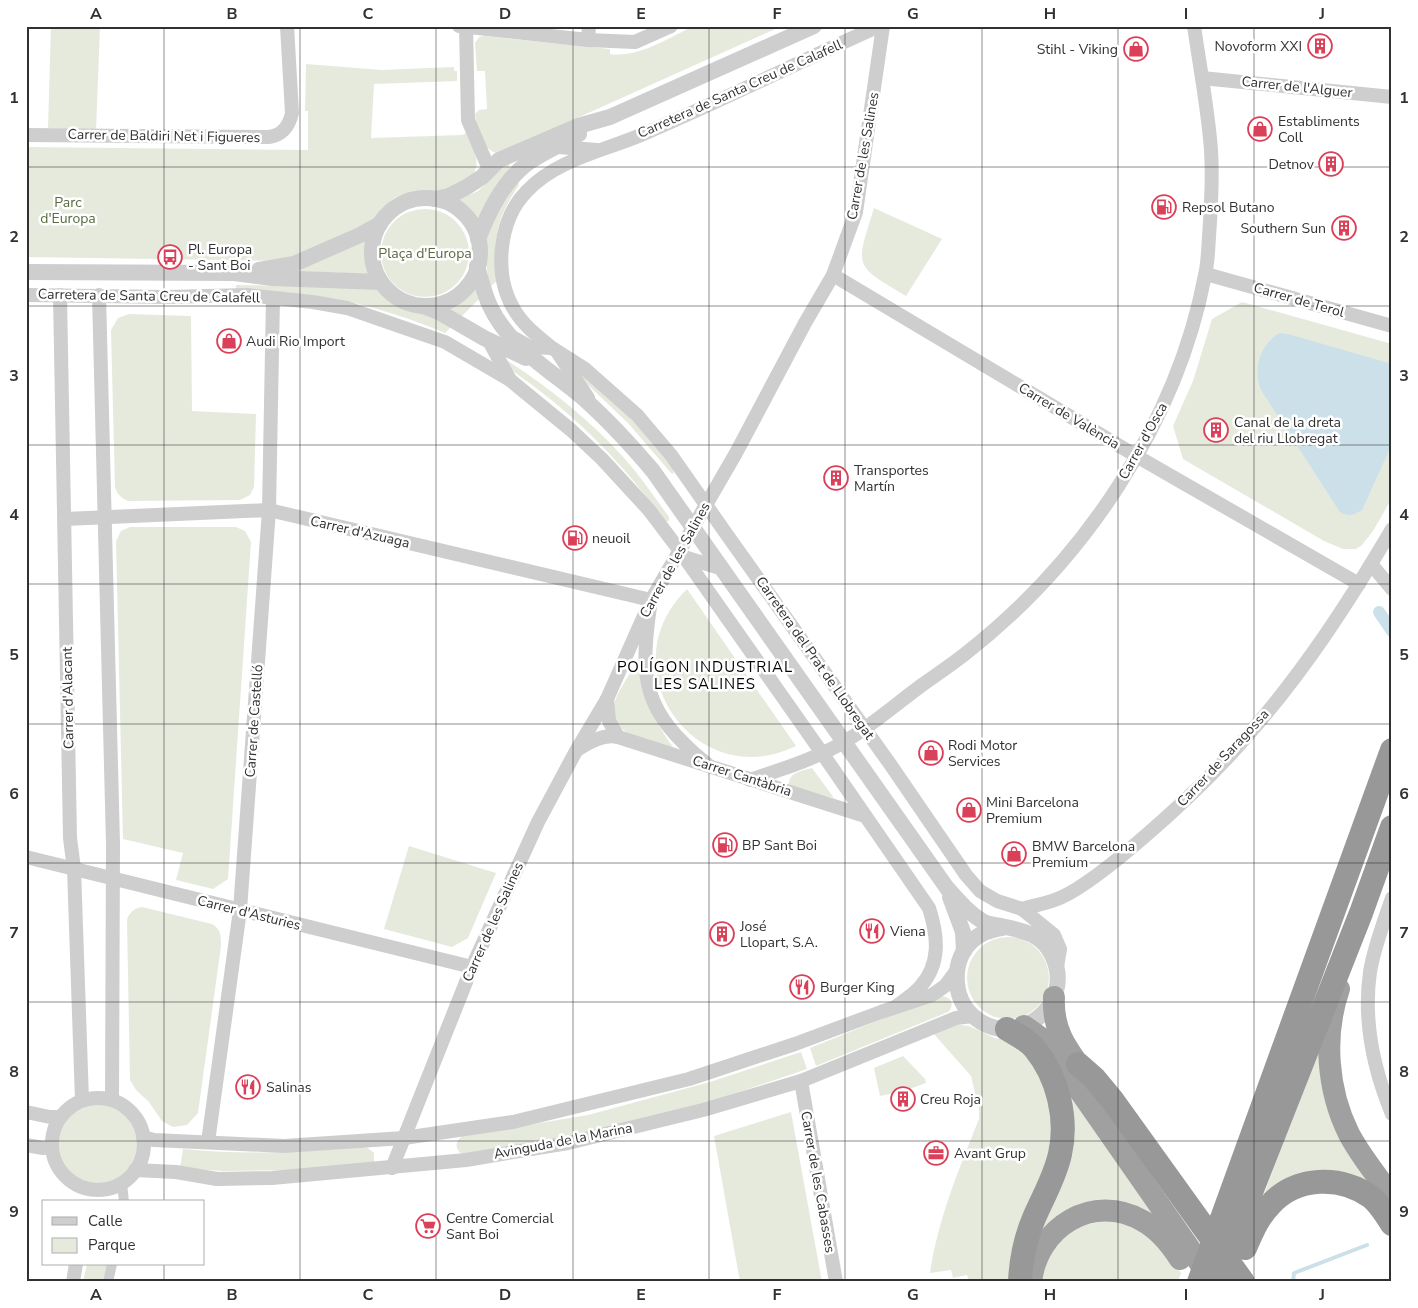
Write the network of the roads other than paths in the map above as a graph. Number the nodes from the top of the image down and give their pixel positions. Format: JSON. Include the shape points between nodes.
{"nodes":[{"id":1,"x":287,"y":26,"type":"edge"},
{"id":2,"x":459,"y":26,"type":"edge"},
{"id":3,"x":671,"y":26,"type":"edge"},
{"id":4,"x":814,"y":26,"type":"edge"},
{"id":5,"x":879,"y":26,"type":"edge"},
{"id":6,"x":883,"y":26,"type":"edge"},
{"id":7,"x":1194,"y":26,"type":"edge"},
{"id":8,"x":466,"y":27,"type":"edge"},
{"id":9,"x":588,"y":33,"type":"edge"},
{"id":10,"x":1202,"y":78,"type":"junction"},
{"id":11,"x":1392,"y":97,"type":"edge"},
{"id":12,"x":603,"y":119,"type":"junction"},
{"id":13,"x":26,"y":135,"type":"edge"},
{"id":14,"x":558,"y":147,"type":"junction"},
{"id":15,"x":600,"y":150,"type":"junction"},
{"id":16,"x":489,"y":170,"type":"junction"},
{"id":17,"x":435,"y":199,"type":"junction"},
{"id":18,"x":380,"y":224,"type":"junction"},
{"id":19,"x":478,"y":239,"type":"junction"},
{"id":20,"x":477,"y":266,"type":"junction"},
{"id":21,"x":26,"y":272,"type":"edge"},
{"id":22,"x":234,"y":273,"type":"junction"},
{"id":23,"x":1206,"y":274,"type":"junction"},
{"id":24,"x":833,"y":276,"type":"junction"},
{"id":25,"x":382,"y":282,"type":"junction"},
{"id":26,"x":26,"y":295,"type":"edge"},
{"id":27,"x":60,"y":295,"type":"junction"},
{"id":28,"x":99,"y":296,"type":"junction"},
{"id":29,"x":273,"y":298,"type":"junction"},
{"id":30,"x":421,"y":305,"type":"junction"},
{"id":31,"x":1392,"y":326,"type":"edge"},
{"id":32,"x":509,"y":335,"type":"junction"},
{"id":33,"x":489,"y":341,"type":"junction"},
{"id":34,"x":554,"y":349,"type":"junction"},
{"id":35,"x":538,"y":364,"type":"junction"},
{"id":36,"x":510,"y":380,"type":"junction"},
{"id":37,"x":596,"y":411,"type":"junction"},
{"id":38,"x":1138,"y":457,"type":"junction"},
{"id":39,"x":706,"y":504,"type":"junction"},
{"id":40,"x":269,"y":510,"type":"junction"},
{"id":41,"x":105,"y":517,"type":"junction"},
{"id":42,"x":65,"y":519,"type":"junction"},
{"id":43,"x":692,"y":528,"type":"junction"},
{"id":44,"x":1392,"y":529,"type":"edge"},
{"id":45,"x":682,"y":554,"type":"junction"},
{"id":46,"x":1371,"y":564,"type":"junction"},
{"id":47,"x":723,"y":569,"type":"junction"},
{"id":48,"x":1359,"y":584,"type":"junction"},
{"id":49,"x":1392,"y":589,"type":"edge"},
{"id":50,"x":651,"y":600,"type":"junction"},
{"id":51,"x":607,"y":698,"type":"junction"},
{"id":52,"x":864,"y":728,"type":"junction"},
{"id":53,"x":618,"y":737,"type":"junction"},
{"id":54,"x":845,"y":741,"type":"junction"},
{"id":55,"x":576,"y":750,"type":"junction"},
{"id":56,"x":1392,"y":750,"type":"edge"},
{"id":57,"x":822,"y":753,"type":"junction"},
{"id":58,"x":707,"y":764,"type":"junction"},
{"id":59,"x":750,"y":780,"type":"junction"},
{"id":60,"x":865,"y":816,"type":"junction"},
{"id":61,"x":1392,"y":828,"type":"edge"},
{"id":62,"x":26,"y":857,"type":"edge"},
{"id":63,"x":74,"y":869,"type":"junction"},
{"id":64,"x":113,"y":879,"type":"junction"},
{"id":65,"x":946,"y":888,"type":"junction"},
{"id":66,"x":1392,"y":898,"type":"edge"},
{"id":67,"x":1022,"y":909,"type":"junction"},
{"id":68,"x":240,"y":910,"type":"junction"},
{"id":69,"x":1361,"y":913,"type":"junction"},
{"id":70,"x":1006,"y":927,"type":"junction"},
{"id":71,"x":964,"y":951,"type":"junction"},
{"id":72,"x":472,"y":967,"type":"junction"},
{"id":73,"x":1057,"y":967,"type":"junction"},
{"id":74,"x":957,"y":970,"type":"junction"},
{"id":75,"x":1054,"y":997,"type":"junction"},
{"id":76,"x":895,"y":1007,"type":"junction"},
{"id":77,"x":973,"y":1016,"type":"junction"},
{"id":78,"x":1016,"y":1028,"type":"junction"},
{"id":79,"x":1078,"y":1064,"type":"junction"},
{"id":80,"x":801,"y":1081,"type":"junction"},
{"id":81,"x":82,"y":1100,"type":"junction"},
{"id":82,"x":112,"y":1100,"type":"junction"},
{"id":83,"x":26,"y":1112,"type":"edge"},
{"id":84,"x":1392,"y":1114,"type":"edge"},
{"id":85,"x":60,"y":1117,"type":"junction"},
{"id":86,"x":143,"y":1137,"type":"junction"},
{"id":87,"x":404,"y":1138,"type":"junction"},
{"id":88,"x":208,"y":1142,"type":"junction"},
{"id":89,"x":26,"y":1145,"type":"edge"},
{"id":90,"x":52,"y":1146,"type":"junction"},
{"id":91,"x":392,"y":1168,"type":"junction"},
{"id":92,"x":136,"y":1170,"type":"junction"},
{"id":93,"x":122,"y":1183,"type":"junction"},
{"id":94,"x":89,"y":1196,"type":"edge"},
{"id":95,"x":1392,"y":1198,"type":"edge"},
{"id":96,"x":124,"y":1200,"type":"edge"},
{"id":97,"x":1392,"y":1224,"type":"edge"},
{"id":98,"x":1228,"y":1230,"type":"junction"},
{"id":99,"x":76,"y":1266,"type":"edge"},
{"id":100,"x":112,"y":1266,"type":"edge"},
{"id":101,"x":73,"y":1282,"type":"edge"},
{"id":102,"x":108,"y":1282,"type":"edge"},
{"id":103,"x":836,"y":1282,"type":"edge"},
{"id":104,"x":1020,"y":1282,"type":"edge"},
{"id":105,"x":1031,"y":1282,"type":"edge"},
{"id":106,"x":1198,"y":1282,"type":"edge"},
{"id":107,"x":1213,"y":1282,"type":"edge"},
{"id":108,"x":1218,"y":1282,"type":"edge"},
{"id":109,"x":1232,"y":1282,"type":"edge"},
{"id":110,"x":1243,"y":1282,"type":"edge"}],
"edges":[{"from":1,"to":13,"type":"street","name":"Carrer de Baldiri Net i Figueres","via":[[292,113],[290,123],[277,136]]},
{"from":2,"to":8,"type":"street"},
{"from":3,"to":9,"type":"street","via":[[635,42]]},
{"from":4,"to":12,"type":"street","name":"Carretera de Santa Creu de Calafell"},
{"from":5,"to":15,"type":"street","name":"Carretera de Santa Creu de Calafell"},
{"from":6,"to":24,"type":"street","name":"Carrer de les Salines","via":[[856,212]]},
{"from":7,"to":10,"type":"street","name":"Carrer d'Osca"},
{"from":8,"to":9,"type":"street"},
{"from":8,"to":16,"type":"street","via":[[468,120]]},
{"from":10,"to":11,"type":"street","name":"Carrer de l'Alguer"},
{"from":10,"to":23,"type":"street","name":"Carrer d'Osca","via":[[1212,152]]},
{"from":12,"to":14,"type":"street","name":"Carretera de Santa Creu de Calafell"},
{"from":12,"to":16,"type":"street","name":"Carretera de Santa Creu de Calafell","via":[[578,126],[499,160]]},
{"from":14,"to":15,"type":"street","name":"Carretera de Santa Creu de Calafell"},
{"from":14,"to":19,"type":"street","name":"Carretera de Santa Creu de Calafell","via":[[525,166],[503,190]]},
{"from":15,"to":34,"type":"street","name":"Carretera de Santa Creu de Calafell","via":[[537,181],[513,210],[504,238],[503,273],[510,304],[525,324]]},
{"from":16,"to":17,"type":"street","name":"Carretera de Santa Creu de Calafell","via":[[465,188]]},
{"from":17,"to":18,"type":"street","via":[[420,198],[406,202],[393,209]]},
{"from":17,"to":19,"type":"street","via":[[460,210]]},
{"from":18,"to":22,"type":"street","name":"Carretera de Santa Creu de Calafell","via":[[294,264]]},
{"from":18,"to":25,"type":"street","via":[[372,253],[375,270]]},
{"from":19,"to":20,"type":"street"},
{"from":20,"to":30,"type":"street","via":[[470,283],[456,296],[440,304]]},
{"from":20,"to":32,"type":"street","via":[[490,307]]},
{"from":21,"to":22,"type":"street","name":"Carretera de Santa Creu de Calafell"},
{"from":22,"to":25,"type":"street","name":"Carretera de Santa Creu de Calafell","via":[[273,278]]},
{"from":23,"to":31,"type":"street","name":"Carrer de Terol"},
{"from":23,"to":38,"type":"street","name":"Carrer d'Osca","via":[[1171,388]]},
{"from":24,"to":38,"type":"street","name":"Carrer de València"},
{"from":24,"to":39,"type":"street","name":"Carrer de les Salines"},
{"from":25,"to":30,"type":"street","via":[[397,297]]},
{"from":26,"to":27,"type":"street","name":"Carretera de Santa Creu de Calafell"},
{"from":27,"to":28,"type":"street","name":"Carretera de Santa Creu de Calafell"},
{"from":27,"to":42,"type":"street","name":"Carrer d'Alacant"},
{"from":28,"to":29,"type":"street","name":"Carretera de Santa Creu de Calafell","via":[[246,295]]},
{"from":28,"to":41,"type":"street"},
{"from":29,"to":36,"type":"street","via":[[347,308],[386,321],[445,342]]},
{"from":29,"to":40,"type":"street","name":"Carrer de Castelló"},
{"from":30,"to":33,"type":"street"},
{"from":32,"to":34,"type":"street","name":"Carretera del Prat de Llobregat","via":[[530,346]]},
{"from":32,"to":35,"type":"street"},
{"from":33,"to":35,"type":"street"},
{"from":33,"to":36,"type":"street"},
{"from":34,"to":37,"type":"street"},
{"from":34,"to":39,"type":"street","name":"Carretera del Prat de Llobregat","via":[[586,369],[637,415],[672,455]]},
{"from":35,"to":37,"type":"street"},
{"from":36,"to":45,"type":"street","via":[[602,459],[649,510]]},
{"from":37,"to":43,"type":"street","via":[[653,471]]},
{"from":38,"to":48,"type":"street","name":"Carrer de València"},
{"from":38,"to":52,"type":"street","name":"Carrer d'Osca","via":[[1088,529],[1030,595],[966,653]]},
{"from":39,"to":43,"type":"street","name":"Carrer de les Salines"},
{"from":39,"to":52,"type":"street","name":"Carretera del Prat de Llobregat"},
{"from":40,"to":41,"type":"street","name":"Carrer d'Azuaga"},
{"from":40,"to":50,"type":"street","name":"Carrer d'Azuaga"},
{"from":40,"to":68,"type":"street","name":"Carrer de Castelló"},
{"from":41,"to":42,"type":"street","name":"Carrer d'Azuaga"},
{"from":41,"to":64,"type":"street"},
{"from":42,"to":63,"type":"street","name":"Carrer d'Alacant","via":[[70,838]]},
{"from":43,"to":45,"type":"street","name":"Carrer de les Salines"},
{"from":43,"to":47,"type":"street"},
{"from":44,"to":46,"type":"street","name":"Carrer de Saragossa"},
{"from":45,"to":47,"type":"street"},
{"from":45,"to":50,"type":"street","name":"Carrer de les Salines"},
{"from":45,"to":57,"type":"street"},
{"from":46,"to":48,"type":"street","name":"Carrer de Saragossa"},
{"from":46,"to":49,"type":"street"},
{"from":47,"to":54,"type":"street"},
{"from":48,"to":67,"type":"street","name":"Carrer de Saragossa","via":[[1288,687],[1253,730],[1169,814],[1124,854],[1076,889],[1046,903]]},
{"from":50,"to":51,"type":"street","name":"Carrer de les Salines"},
{"from":50,"to":58,"type":"street","via":[[645,649],[647,677],[654,704],[675,735]]},
{"from":51,"to":53,"type":"street","via":[[609,721]]},
{"from":51,"to":55,"type":"street","name":"Carrer de les Salines"},
{"from":52,"to":54,"type":"street","name":"Carrer d'Osca"},
{"from":52,"to":67,"type":"street","name":"Carretera del Prat de Llobregat","via":[[980,891],[996,901]]},
{"from":53,"to":55,"type":"street","name":"Carrer Cantàbria","via":[[591,741]]},
{"from":53,"to":58,"type":"street","name":"Carrer Cantàbria"},
{"from":54,"to":57,"type":"street","name":"Carrer d'Osca"},
{"from":54,"to":65,"type":"street"},
{"from":55,"to":72,"type":"street","name":"Carrer de les Salines","via":[[538,822]]},
{"from":56,"to":98,"type":"highway","via":[[1286,1041]]},
{"from":57,"to":59,"type":"street","name":"Carrer d'Osca"},
{"from":57,"to":60,"type":"street"},
{"from":58,"to":59,"type":"street","name":"Carrer Cantàbria"},
{"from":59,"to":60,"type":"street","name":"Carrer Cantàbria"},
{"from":60,"to":76,"type":"street","name":"Avinguda de la Marina","via":[[929,908],[936,928],[935,959],[929,975],[920,988]]},
{"from":61,"to":69,"type":"highway"},
{"from":62,"to":63,"type":"street","name":"Carrer d'Asturies"},
{"from":63,"to":64,"type":"street","name":"Carrer d'Asturies"},
{"from":63,"to":81,"type":"street","name":"Carrer d'Alacant"},
{"from":64,"to":68,"type":"street","name":"Carrer d'Asturies"},
{"from":64,"to":82,"type":"street"},
{"from":65,"to":70,"type":"street","via":[[967,910],[987,924]]},
{"from":65,"to":71,"type":"street","via":[[963,932]]},
{"from":66,"to":84,"type":"street","via":[[1370,971],[1368,997],[1372,1055]]},
{"from":67,"to":73,"type":"street","name":"Carretera del Prat de Llobregat","via":[[1054,935],[1060,949]]},
{"from":68,"to":72,"type":"street","name":"Carrer d'Asturies"},
{"from":68,"to":88,"type":"street","name":"Carrer de Castelló"},
{"from":69,"to":95,"type":"highway","via":[[1336,996],[1330,1033],[1330,1069],[1335,1098],[1349,1134]]},
{"from":69,"to":98,"type":"highway"},
{"from":70,"to":71,"type":"street","via":[[982,934]]},
{"from":70,"to":73,"type":"street","via":[[1033,934],[1052,954]]},
{"from":71,"to":74,"type":"street"},
{"from":72,"to":87,"type":"street","name":"Carrer de les Salines"},
{"from":73,"to":75,"type":"street"},
{"from":74,"to":76,"type":"street","name":"Avinguda de la Marina","via":[[940,991]]},
{"from":74,"to":77,"type":"street","via":[[959,995]]},
{"from":75,"to":78,"type":"street","via":[[1045,1012],[1032,1023]]},
{"from":75,"to":79,"type":"highway","via":[[1054,1019]]},
{"from":76,"to":87,"type":"street","name":"Avinguda de la Marina","via":[[689,1079],[513,1122]]},
{"from":77,"to":78,"type":"street","via":[[989,1026]]},
{"from":77,"to":80,"type":"street","name":"Avinguda de la Marina","via":[[956,1018]]},
{"from":78,"to":104,"type":"highway","via":[[1035,1048],[1055,1084],[1062,1132],[1053,1176],[1024,1248]]},
{"from":78,"to":107,"type":"highway","via":[[1041,1038],[1052,1051]]},
{"from":79,"to":109,"type":"highway"},
{"from":79,"to":110,"type":"highway","via":[[1113,1101]]},
{"from":80,"to":91,"type":"street","name":"Avinguda de la Marina","via":[[703,1110],[568,1143]]},
{"from":80,"to":103,"type":"street","name":"Carrer de les Cabasses"},
{"from":81,"to":82,"type":"street"},
{"from":81,"to":85,"type":"street"},
{"from":82,"to":86,"type":"street","via":[[133,1114]]},
{"from":83,"to":85,"type":"street"},
{"from":85,"to":90,"type":"street","via":[[52,1133]]},
{"from":86,"to":88,"type":"street","name":"Avinguda de la Marina"},
{"from":86,"to":92,"type":"street","via":[[142,1155]]},
{"from":87,"to":88,"type":"street","name":"Avinguda de la Marina","via":[[284,1146]]},
{"from":87,"to":91,"type":"street","name":"Carrer de les Salines"},
{"from":89,"to":90,"type":"street"},
{"from":90,"to":94,"type":"street","via":[[54,1160],[62,1173]]},
{"from":91,"to":92,"type":"street","name":"Avinguda de la Marina","via":[[217,1179]]},
{"from":92,"to":93,"type":"street"},
{"from":93,"to":94,"type":"street"},
{"from":93,"to":96,"type":"street"},
{"from":97,"to":98,"type":"highway","via":[[1372,1198],[1355,1188],[1335,1182],[1314,1182],[1290,1190],[1270,1204],[1259,1218]]},
{"from":98,"to":106,"type":"highway","bridge":true},
{"from":98,"to":108,"type":"highway","bridge":true},
{"from":98,"to":109,"type":"highway"},
{"from":99,"to":101,"type":"street"},
{"from":100,"to":102,"type":"street"},
{"from":105,"to":106,"type":"highway","via":[[1037,1255],[1053,1233],[1069,1220],[1100,1211],[1131,1215],[1145,1221],[1168,1242]]}]}
